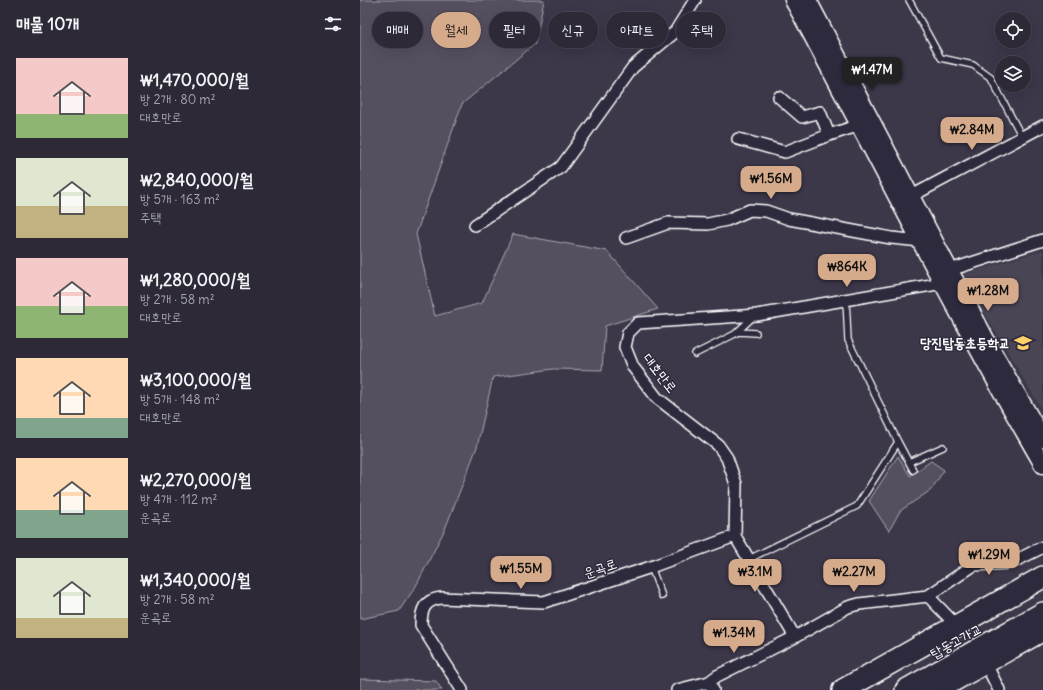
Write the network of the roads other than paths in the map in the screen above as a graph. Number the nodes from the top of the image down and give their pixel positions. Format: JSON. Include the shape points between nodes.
{"nodes":[{"id":1,"x":695,"y":0,"type":"edge"},
{"id":2,"x":793,"y":0,"type":"edge"},
{"id":3,"x":808,"y":0,"type":"edge"},
{"id":4,"x":909,"y":0,"type":"edge"},
{"id":5,"x":779,"y":97,"type":"dead end"},
{"id":6,"x":860,"y":125,"type":"junction"},
{"id":7,"x":1043,"y":126,"type":"edge"},
{"id":8,"x":829,"y":135,"type":"junction"},
{"id":9,"x":1022,"y":137,"type":"junction"},
{"id":10,"x":738,"y":139,"type":"dead end"},
{"id":11,"x":906,"y":199,"type":"junction"},
{"id":12,"x":475,"y":225,"type":"dead end"},
{"id":13,"x":626,"y":238,"type":"dead end"},
{"id":14,"x":1043,"y":240,"type":"edge"},
{"id":15,"x":921,"y":241,"type":"junction"},
{"id":16,"x":947,"y":277,"type":"junction"},
{"id":17,"x":846,"y":299,"type":"junction"},
{"id":18,"x":755,"y":315,"type":"junction"},
{"id":19,"x":738,"y":332,"type":"junction"},
{"id":20,"x":756,"y":333,"type":"dead end"},
{"id":21,"x":695,"y":354,"type":"dead end"},
{"id":22,"x":1043,"y":439,"type":"edge"},
{"id":23,"x":898,"y":442,"type":"junction"},
{"id":24,"x":943,"y":447,"type":"dead end"},
{"id":25,"x":909,"y":462,"type":"junction"},
{"id":26,"x":1043,"y":465,"type":"edge"},
{"id":27,"x":913,"y":470,"type":"dead end"},
{"id":28,"x":735,"y":536,"type":"junction"},
{"id":29,"x":1043,"y":547,"type":"edge"},
{"id":30,"x":749,"y":559,"type":"junction"},
{"id":31,"x":651,"y":567,"type":"junction"},
{"id":32,"x":1042,"y":581,"type":"edge"},
{"id":33,"x":662,"y":596,"type":"dead end"},
{"id":34,"x":928,"y":596,"type":"junction"},
{"id":35,"x":1043,"y":613,"type":"edge"},
{"id":36,"x":956,"y":626,"type":"junction"},
{"id":37,"x":1043,"y":630,"type":"edge"},
{"id":38,"x":795,"y":637,"type":"junction"},
{"id":39,"x":985,"y":662,"type":"junction"},
{"id":40,"x":711,"y":686,"type":"edge"},
{"id":41,"x":462,"y":690,"type":"edge"},
{"id":42,"x":677,"y":690,"type":"edge"},
{"id":43,"x":842,"y":690,"type":"edge"},
{"id":44,"x":870,"y":690,"type":"edge"},
{"id":45,"x":906,"y":690,"type":"edge"},
{"id":46,"x":937,"y":690,"type":"edge"},
{"id":47,"x":999,"y":690,"type":"edge"}],
"edges":[{"from":1,"to":12,"type":"street","via":[[675,32],[633,67],[560,167]]},
{"from":2,"to":6,"type":"main road"},
{"from":3,"to":11,"type":"main road"},
{"from":4,"to":9,"type":"lane","via":[[941,58],[973,66],[991,78]]},
{"from":5,"to":8,"type":"street","via":[[802,116],[820,112]]},
{"from":6,"to":8,"type":"street"},
{"from":6,"to":11,"type":"main road"},
{"from":7,"to":9,"type":"street"},
{"from":8,"to":10,"type":"street","via":[[785,152]]},
{"from":9,"to":11,"type":"street"},
{"from":11,"to":15,"type":"main road"},
{"from":11,"to":16,"type":"main road"},
{"from":13,"to":15,"type":"street","via":[[668,223],[708,224],[727,220],[750,210],[766,211],[789,219],[891,238]]},
{"from":14,"to":16,"type":"street","name":"대호만로"},
{"from":15,"to":16,"type":"main road"},
{"from":16,"to":17,"type":"street","name":"대호만로"},
{"from":16,"to":22,"type":"main road"},
{"from":16,"to":26,"type":"main road","via":[[1008,405]]},
{"from":17,"to":18,"type":"street","name":"대호만로"},
{"from":17,"to":23,"type":"lane","via":[[848,340]]},
{"from":18,"to":19,"type":"lane"},
{"from":18,"to":28,"type":"street","name":"대호만로","via":[[638,323],[628,333],[625,347],[634,366],[656,398],[718,445],[727,458],[736,484]]},
{"from":19,"to":20,"type":"lane"},
{"from":19,"to":21,"type":"lane"},
{"from":23,"to":25,"type":"lane"},
{"from":23,"to":30,"type":"lane","via":[[857,506]]},
{"from":24,"to":25,"type":"lane"},
{"from":25,"to":27,"type":"lane"},
{"from":28,"to":30,"type":"street"},
{"from":28,"to":31,"type":"street","name":"운곡로"},
{"from":29,"to":34,"type":"street","via":[[1012,562],[974,565]]},
{"from":30,"to":38,"type":"street"},
{"from":31,"to":33,"type":"lane"},
{"from":31,"to":41,"type":"street","name":"운곡로","via":[[544,602],[432,599],[421,614],[421,625]]},
{"from":32,"to":36,"type":"highway"},
{"from":32,"to":44,"type":"highway","name":"탑동고가교"},
{"from":34,"to":36,"type":"street"},
{"from":34,"to":38,"type":"street","via":[[848,607]]},
{"from":35,"to":45,"type":"highway","name":"탑동고가교"},
{"from":36,"to":43,"type":"highway"},
{"from":37,"to":39,"type":"highway"},
{"from":38,"to":40,"type":"street","via":[[717,676]]},
{"from":39,"to":46,"type":"highway"},
{"from":39,"to":47,"type":"street"},
{"from":40,"to":42,"type":"street"}]}
